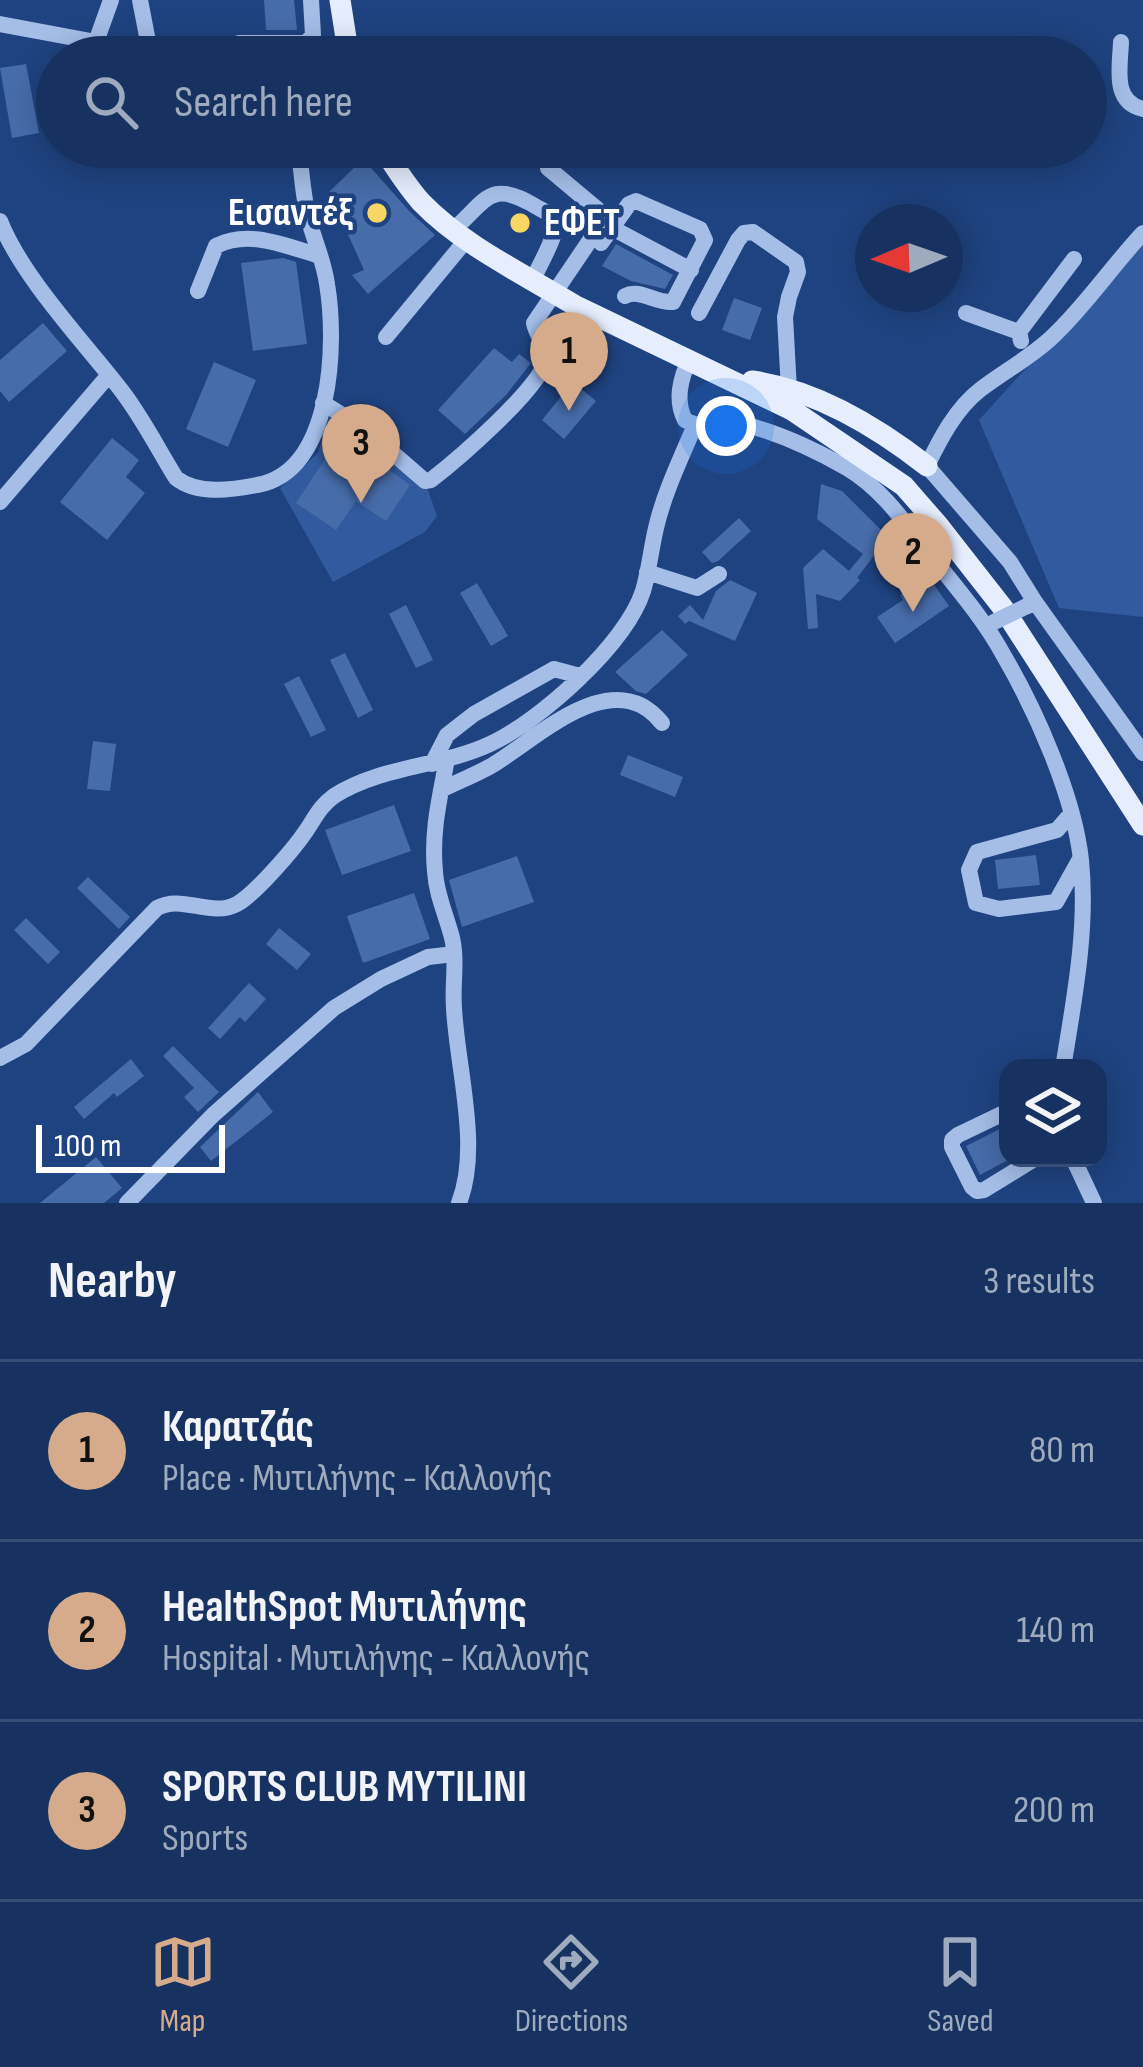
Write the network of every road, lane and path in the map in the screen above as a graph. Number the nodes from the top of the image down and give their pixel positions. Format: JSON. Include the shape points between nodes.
{"nodes":[{"id":1,"x":111,"y":0,"type":"edge"},
{"id":2,"x":140,"y":0,"type":"edge"},
{"id":3,"x":311,"y":0,"type":"edge"},
{"id":4,"x":341,"y":10,"type":"edge"},
{"id":5,"x":0,"y":24,"type":"edge"},
{"id":6,"x":313,"y":25,"type":"junction"},
{"id":7,"x":64,"y":36,"type":"edge"},
{"id":8,"x":98,"y":36,"type":"edge"},
{"id":9,"x":147,"y":36,"type":"edge"},
{"id":10,"x":311,"y":36,"type":"edge"},
{"id":11,"x":1120,"y":42,"type":"dead end"},
{"id":12,"x":1143,"y":109,"type":"edge"},
{"id":13,"x":300,"y":168,"type":"edge"},
{"id":14,"x":395,"y":168,"type":"edge"},
{"id":15,"x":548,"y":168,"type":"dead end"},
{"id":16,"x":0,"y":221,"type":"edge"},
{"id":17,"x":612,"y":228,"type":"junction"},
{"id":18,"x":1143,"y":233,"type":"edge"},
{"id":19,"x":460,"y":234,"type":"junction"},
{"id":20,"x":320,"y":256,"type":"junction"},
{"id":21,"x":1074,"y":259,"type":"dead end"},
{"id":22,"x":691,"y":270,"type":"junction"},
{"id":23,"x":533,"y":280,"type":"junction"},
{"id":24,"x":198,"y":290,"type":"dead end"},
{"id":25,"x":625,"y":296,"type":"dead end"},
{"id":26,"x":565,"y":299,"type":"junction"},
{"id":27,"x":699,"y":313,"type":"dead end"},
{"id":28,"x":967,"y":313,"type":"dead end"},
{"id":29,"x":1019,"y":332,"type":"junction"},
{"id":30,"x":386,"y":337,"type":"dead end"},
{"id":31,"x":1024,"y":360,"type":"junction"},
{"id":32,"x":689,"y":374,"type":"junction"},
{"id":33,"x":108,"y":376,"type":"junction"},
{"id":34,"x":724,"y":376,"type":"junction"},
{"id":35,"x":789,"y":390,"type":"junction"},
{"id":36,"x":323,"y":404,"type":"junction"},
{"id":37,"x":694,"y":425,"type":"junction"},
{"id":38,"x":842,"y":444,"type":"junction"},
{"id":39,"x":927,"y":466,"type":"junction"},
{"id":40,"x":0,"y":502,"type":"edge"},
{"id":41,"x":927,"y":550,"type":"junction"},
{"id":42,"x":907,"y":568,"type":"dead end"},
{"id":43,"x":646,"y":572,"type":"junction"},
{"id":44,"x":719,"y":574,"type":"dead end"},
{"id":45,"x":1031,"y":604,"type":"junction"},
{"id":46,"x":990,"y":625,"type":"junction"},
{"id":47,"x":580,"y":676,"type":"junction"},
{"id":48,"x":662,"y":723,"type":"dead end"},
{"id":49,"x":1143,"y":753,"type":"edge"},
{"id":50,"x":439,"y":762,"type":"junction"},
{"id":51,"x":441,"y":790,"type":"junction"},
{"id":52,"x":1070,"y":815,"type":"junction"},
{"id":53,"x":1143,"y":825,"type":"edge"},
{"id":54,"x":1081,"y":857,"type":"junction"},
{"id":55,"x":454,"y":954,"type":"junction"},
{"id":56,"x":0,"y":1058,"type":"edge"},
{"id":57,"x":1064,"y":1059,"type":"edge"},
{"id":58,"x":999,"y":1115,"type":"edge"},
{"id":59,"x":1021,"y":1167,"type":"edge"},
{"id":60,"x":1077,"y":1167,"type":"edge"},
{"id":61,"x":127,"y":1203,"type":"edge"},
{"id":62,"x":459,"y":1203,"type":"edge"},
{"id":63,"x":1094,"y":1203,"type":"edge"}],
"edges":[{"from":1,"to":8,"type":"street"},
{"from":2,"to":9,"type":"street"},
{"from":3,"to":6,"type":"street"},
{"from":4,"to":6,"type":"street"},
{"from":5,"to":7,"type":"street"},
{"from":6,"to":10,"type":"street"},
{"from":11,"to":12,"type":"street","via":[[1121,95]]},
{"from":13,"to":20,"type":"street"},
{"from":14,"to":19,"type":"main road"},
{"from":15,"to":26,"type":"street","via":[[603,221]]},
{"from":16,"to":33,"type":"street"},
{"from":17,"to":22,"type":"street"},
{"from":17,"to":22,"type":"street","via":[[636,201],[700,229],[705,240]]},
{"from":17,"to":26,"type":"street"},
{"from":18,"to":31,"type":"street"},
{"from":19,"to":23,"type":"main road"},
{"from":19,"to":23,"type":"street","via":[[502,191],[552,216]]},
{"from":19,"to":30,"type":"street"},
{"from":20,"to":24,"type":"street","via":[[236,238],[216,247]]},
{"from":20,"to":36,"type":"street","via":[[331,333]]},
{"from":21,"to":29,"type":"street"},
{"from":22,"to":25,"type":"street","via":[[673,302]]},
{"from":23,"to":26,"type":"main road"},
{"from":26,"to":32,"type":"main road"},
{"from":26,"to":36,"type":"street","via":[[534,326],[544,366],[471,449],[430,480]]},
{"from":27,"to":35,"type":"street","via":[[744,233],[793,259],[798,272],[785,317]]},
{"from":28,"to":29,"type":"street"},
{"from":29,"to":31,"type":"street"},
{"from":31,"to":39,"type":"street","via":[[967,402]]},
{"from":32,"to":34,"type":"main road"},
{"from":32,"to":37,"type":"street","via":[[682,414]]},
{"from":32,"to":38,"type":"main road"},
{"from":33,"to":36,"type":"street","via":[[176,478],[199,488],[279,479],[302,458]]},
{"from":33,"to":40,"type":"street"},
{"from":34,"to":35,"type":"main road"},
{"from":34,"to":38,"type":"main road"},
{"from":35,"to":39,"type":"main road","via":[[858,419]]},
{"from":37,"to":41,"type":"street","via":[[743,424],[837,463],[878,492]]},
{"from":37,"to":43,"type":"street"},
{"from":38,"to":53,"type":"main road","via":[[904,487],[938,525],[1003,608]]},
{"from":39,"to":45,"type":"street","via":[[1010,562]]},
{"from":41,"to":42,"type":"street"},
{"from":41,"to":46,"type":"street"},
{"from":43,"to":44,"type":"street","via":[[697,588]]},
{"from":43,"to":47,"type":"street","via":[[635,608]]},
{"from":45,"to":46,"type":"street","bridge":true},
{"from":45,"to":49,"type":"street"},
{"from":46,"to":52,"type":"street","via":[[1058,771]]},
{"from":47,"to":50,"type":"street","via":[[492,744]]},
{"from":47,"to":50,"type":"street","via":[[554,669],[474,714],[447,735]]},
{"from":48,"to":51,"type":"street","via":[[632,701],[594,703]]},
{"from":50,"to":51,"type":"street"},
{"from":50,"to":56,"type":"street","via":[[335,796],[236,904],[157,908],[26,1044]]},
{"from":51,"to":55,"type":"street","via":[[435,874]]},
{"from":52,"to":54,"type":"street"},
{"from":52,"to":54,"type":"street","via":[[1057,830],[976,852],[969,870],[976,903],[999,909],[1056,902]]},
{"from":54,"to":57,"type":"street"},
{"from":55,"to":61,"type":"street","via":[[428,957],[334,1008]]},
{"from":55,"to":62,"type":"street","via":[[466,1124]]},
{"from":58,"to":59,"type":"street","via":[[958,1135],[952,1147],[977,1191]]},
{"from":60,"to":63,"type":"street"}]}
